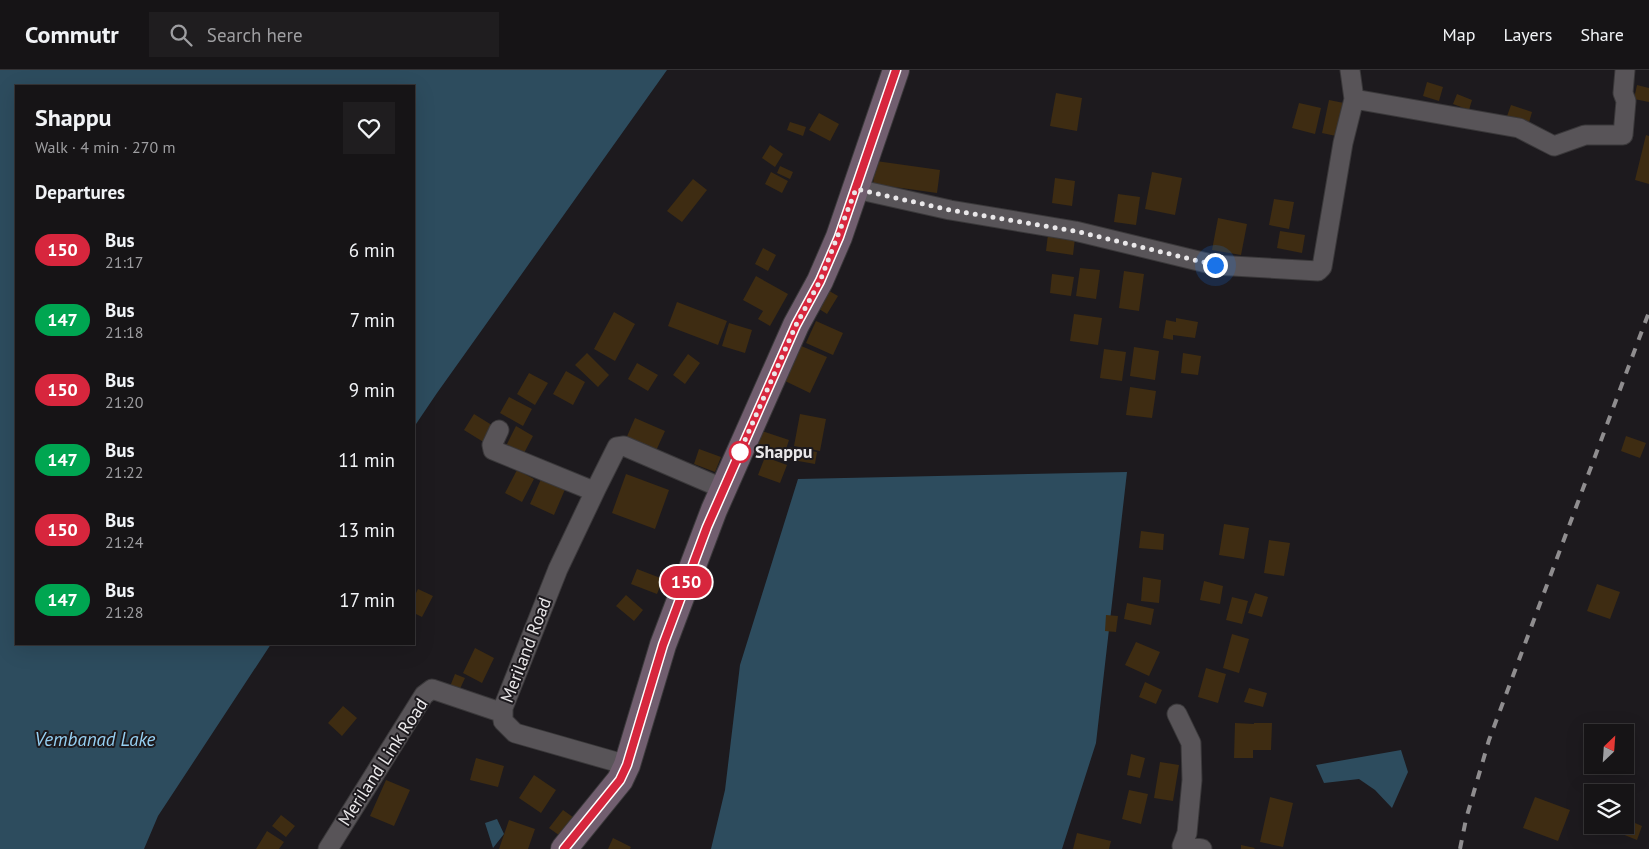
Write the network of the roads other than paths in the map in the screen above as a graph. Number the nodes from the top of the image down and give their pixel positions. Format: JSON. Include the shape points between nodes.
{"nodes":[{"id":1,"x":896,"y":70,"type":"edge"},
{"id":2,"x":1350,"y":70,"type":"edge"},
{"id":3,"x":1625,"y":70,"type":"edge"},
{"id":4,"x":1354,"y":99,"type":"junction"},
{"id":5,"x":856,"y":189,"type":"junction"},
{"id":6,"x":500,"y":430,"type":"dead end"},
{"id":7,"x":597,"y":487,"type":"junction"},
{"id":8,"x":724,"y":489,"type":"junction"},
{"id":9,"x":503,"y":713,"type":"junction"},
{"id":10,"x":1177,"y":714,"type":"dead end"},
{"id":11,"x":627,"y":765,"type":"junction"},
{"id":12,"x":328,"y":849,"type":"edge"},
{"id":13,"x":564,"y":849,"type":"edge"},
{"id":14,"x":1202,"y":849,"type":"edge"}],
"edges":[{"from":1,"to":5,"type":"main road"},
{"from":2,"to":4,"type":"street"},
{"from":3,"to":4,"type":"street","via":[[1624,135],[1586,135],[1554,146],[1519,128]]},
{"from":4,"to":5,"type":"street","via":[[1343,143],[1322,267],[1318,271],[1215,265],[1075,231],[950,210]]},
{"from":5,"to":8,"type":"main road","via":[[820,281],[796,325]]},
{"from":6,"to":7,"type":"street","via":[[492,445],[493,450],[591,490]]},
{"from":7,"to":8,"type":"street","via":[[617,447],[624,446]]},
{"from":7,"to":9,"type":"street","name":"Meriland Road","via":[[558,569]]},
{"from":8,"to":11,"type":"main road","via":[[663,645]]},
{"from":9,"to":11,"type":"street","name":"Meriland Road","via":[[503,721],[515,733]]},
{"from":9,"to":12,"type":"street","name":"Meriland Link Road","via":[[432,690],[424,695]]},
{"from":10,"to":14,"type":"street","via":[[1191,744],[1192,780],[1187,833],[1182,846]]},
{"from":11,"to":13,"type":"main road","via":[[620,780]]}]}
